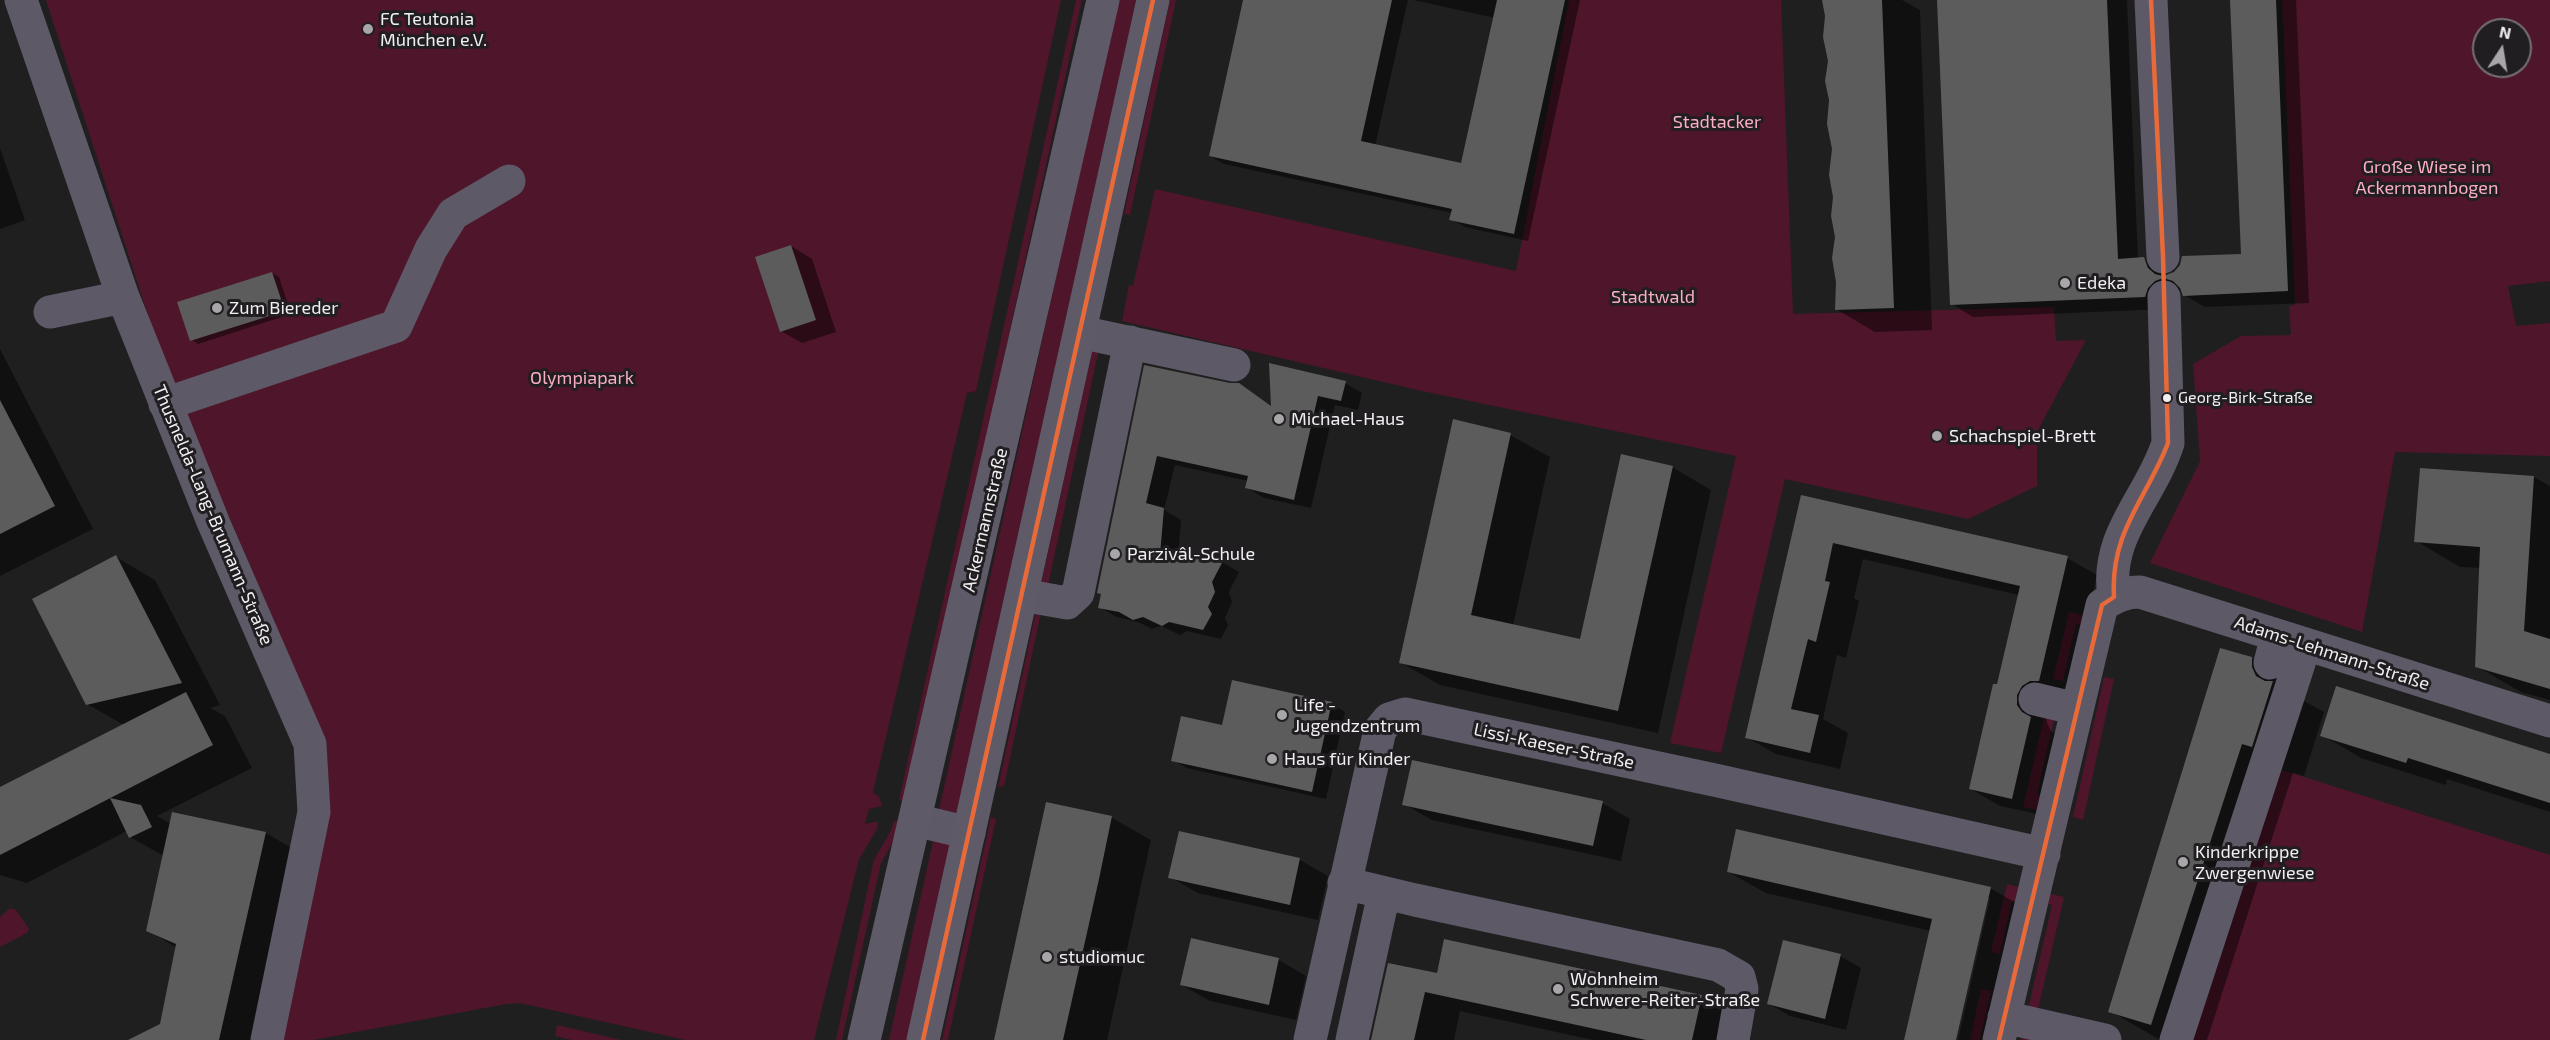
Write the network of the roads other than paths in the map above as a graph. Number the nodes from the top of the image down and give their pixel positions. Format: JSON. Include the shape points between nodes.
{"nodes":[{"id":1,"x":21,"y":0,"type":"edge"},
{"id":2,"x":1103,"y":0,"type":"edge"},
{"id":3,"x":1153,"y":0,"type":"edge"},
{"id":4,"x":2151,"y":0,"type":"edge"},
{"id":5,"x":509,"y":181,"type":"dead end"},
{"id":6,"x":2163,"y":257,"type":"dead end"},
{"id":7,"x":123,"y":297,"type":"junction"},
{"id":8,"x":2164,"y":297,"type":"dead end"},
{"id":9,"x":50,"y":312,"type":"dead end"},
{"id":10,"x":1080,"y":332,"type":"junction"},
{"id":11,"x":1130,"y":342,"type":"junction"},
{"id":12,"x":1234,"y":365,"type":"dead end"},
{"id":13,"x":165,"y":404,"type":"junction"},
{"id":14,"x":1022,"y":595,"type":"junction"},
{"id":15,"x":2114,"y":597,"type":"junction"},
{"id":16,"x":2284,"y":648,"type":"junction"},
{"id":17,"x":2035,"y":699,"type":"dead end"},
{"id":18,"x":2077,"y":709,"type":"junction"},
{"id":19,"x":2550,"y":721,"type":"edge"},
{"id":20,"x":915,"y":820,"type":"junction"},
{"id":21,"x":969,"y":833,"type":"junction"},
{"id":22,"x":2044,"y":854,"type":"junction"},
{"id":23,"x":1344,"y":883,"type":"junction"},
{"id":24,"x":1384,"y":893,"type":"junction"},
{"id":25,"x":2002,"y":1029,"type":"edge"},
{"id":26,"x":267,"y":1040,"type":"edge"},
{"id":27,"x":864,"y":1040,"type":"edge"},
{"id":28,"x":923,"y":1040,"type":"edge"},
{"id":29,"x":1310,"y":1040,"type":"edge"},
{"id":30,"x":1352,"y":1040,"type":"edge"},
{"id":31,"x":1733,"y":1040,"type":"edge"},
{"id":32,"x":2105,"y":1040,"type":"edge"},
{"id":33,"x":2176,"y":1040,"type":"edge"}],
"edges":[{"from":1,"to":7,"type":"street","name":"Thusnelda-Lang-Brumann-Straße"},
{"from":2,"to":20,"type":"main road","name":"Ackermannstraße"},
{"from":3,"to":10,"type":"main road"},
{"from":4,"to":6,"type":"street"},
{"from":5,"to":13,"type":"street","via":[[453,214],[431,249],[396,326]]},
{"from":7,"to":9,"type":"street"},
{"from":7,"to":13,"type":"street","name":"Thusnelda-Lang-Brumann-Straße"},
{"from":8,"to":15,"type":"street","via":[[2168,443],[2162,463],[2114,555]]},
{"from":10,"to":11,"type":"street"},
{"from":10,"to":14,"type":"main road"},
{"from":11,"to":12,"type":"street"},
{"from":11,"to":14,"type":"street","via":[[1078,593],[1067,603]]},
{"from":13,"to":26,"type":"street","name":"Thusnelda-Lang-Brumann-Straße","via":[[310,744],[314,812]]},
{"from":14,"to":21,"type":"main road"},
{"from":15,"to":16,"type":"street","name":"Adams-Lehmann-Straße","via":[[2140,591]]},
{"from":15,"to":18,"type":"street","via":[[2102,606]]},
{"from":16,"to":19,"type":"street","name":"Adams-Lehmann-Straße"},
{"from":16,"to":33,"type":"street"},
{"from":17,"to":18,"type":"street"},
{"from":18,"to":22,"type":"street"},
{"from":20,"to":21,"type":"street"},
{"from":20,"to":27,"type":"main road","name":"Ackermannstraße"},
{"from":21,"to":28,"type":"main road"},
{"from":22,"to":23,"type":"street","name":"Lissi-Kaeser-Straße","via":[[1405,714],[1389,719],[1380,730]]},
{"from":22,"to":25,"type":"street"},
{"from":23,"to":24,"type":"street"},
{"from":23,"to":29,"type":"street","name":"Lissi-Kaeser-Straße"},
{"from":24,"to":30,"type":"street"},
{"from":24,"to":31,"type":"street","via":[[1718,965],[1739,977],[1742,989]]},
{"from":25,"to":32,"type":"street"}]}
